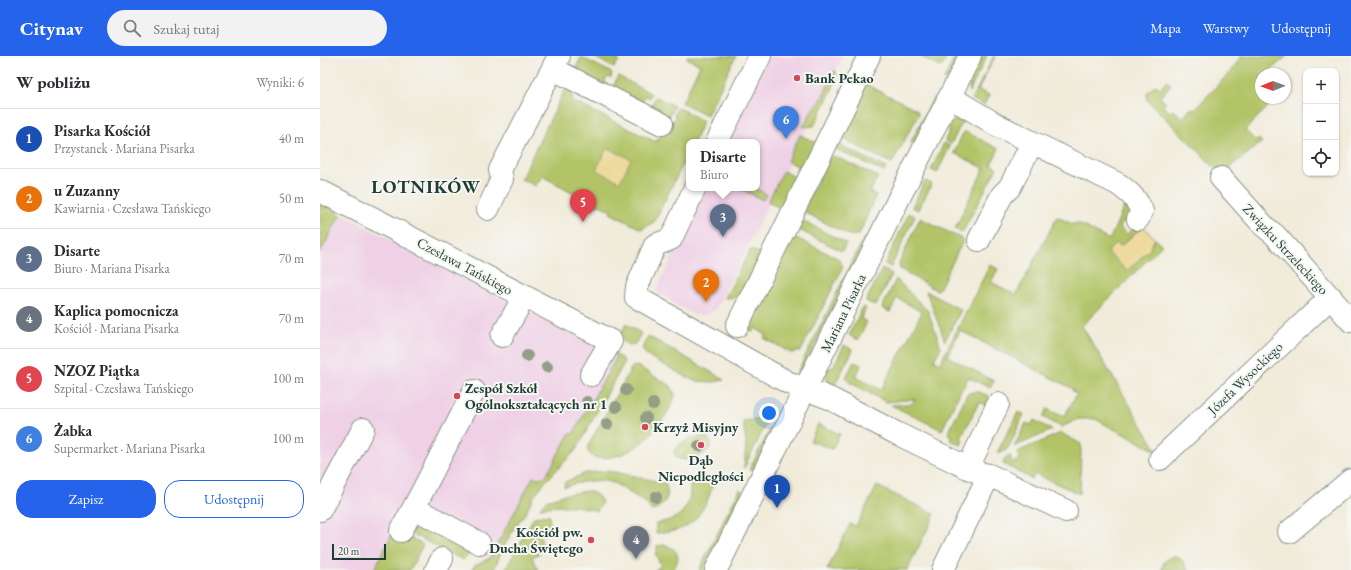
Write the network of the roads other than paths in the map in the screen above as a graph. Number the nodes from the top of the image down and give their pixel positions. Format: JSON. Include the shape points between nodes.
{"nodes":[{"id":1,"x":760,"y":56,"type":"edge"},
{"id":2,"x":870,"y":56,"type":"edge"},
{"id":3,"x":970,"y":56,"type":"edge"},
{"id":4,"x":556,"y":63,"type":"edge"},
{"id":5,"x":950,"y":97,"type":"junction"},
{"id":6,"x":662,"y":124,"type":"dead end"},
{"id":7,"x":718,"y":139,"type":"edge"},
{"id":8,"x":1032,"y":143,"type":"junction"},
{"id":9,"x":1220,"y":178,"type":"dead end"},
{"id":10,"x":320,"y":191,"type":"edge"},
{"id":11,"x":694,"y":191,"type":"edge"},
{"id":12,"x":488,"y":209,"type":"dead end"},
{"id":13,"x":1138,"y":219,"type":"dead end"},
{"id":14,"x":979,"y":240,"type":"dead end"},
{"id":15,"x":524,"y":297,"type":"junction"},
{"id":16,"x":1331,"y":297,"type":"junction"},
{"id":17,"x":1351,"y":321,"type":"edge"},
{"id":18,"x":737,"y":326,"type":"dead end"},
{"id":19,"x":502,"y":336,"type":"dead end"},
{"id":20,"x":591,"y":376,"type":"dead end"},
{"id":21,"x":806,"y":390,"type":"junction"},
{"id":22,"x":474,"y":391,"type":"dead end"},
{"id":23,"x":998,"y":404,"type":"dead end"},
{"id":24,"x":363,"y":429,"type":"dead end"},
{"id":25,"x":1160,"y":459,"type":"dead end"},
{"id":26,"x":968,"y":468,"type":"junction"},
{"id":27,"x":990,"y":475,"type":"junction"},
{"id":28,"x":1351,"y":480,"type":"edge"},
{"id":29,"x":323,"y":496,"type":"edge"},
{"id":30,"x":414,"y":508,"type":"junction"},
{"id":31,"x":1066,"y":511,"type":"dead end"},
{"id":32,"x":401,"y":530,"type":"dead end"},
{"id":33,"x":1289,"y":532,"type":"dead end"},
{"id":34,"x":479,"y":543,"type":"dead end"},
{"id":35,"x":716,"y":570,"type":"edge"},
{"id":36,"x":942,"y":570,"type":"edge"}],
"edges":[{"from":1,"to":7,"type":"street"},
{"from":2,"to":18,"type":"street"},
{"from":3,"to":5,"type":"street","name":"Mariana Pisarka"},
{"from":4,"to":6,"type":"street"},
{"from":4,"to":12,"type":"street","via":[[500,170],[502,179]]},
{"from":5,"to":8,"type":"street"},
{"from":5,"to":21,"type":"street","name":"Mariana Pisarka"},
{"from":8,"to":13,"type":"street","via":[[1128,191],[1139,203],[1142,212]]},
{"from":8,"to":14,"type":"street"},
{"from":9,"to":16,"type":"street","name":"Związku Strzeleckiego"},
{"from":10,"to":15,"type":"street","name":"Czesława Tańskiego"},
{"from":11,"to":21,"type":"street","via":[[671,239],[655,245],[637,287],[636,297],[789,384]]},
{"from":15,"to":19,"type":"street"},
{"from":15,"to":20,"type":"street","name":"Czesława Tańskiego","via":[[604,338]]},
{"from":16,"to":17,"type":"street","name":"Związku Strzeleckiego"},
{"from":16,"to":25,"type":"street","name":"Józefa Wysockiego"},
{"from":21,"to":26,"type":"street","via":[[829,398],[896,434]]},
{"from":21,"to":35,"type":"street","name":"Mariana Pisarka"},
{"from":22,"to":30,"type":"street"},
{"from":23,"to":26,"type":"street"},
{"from":24,"to":29,"type":"street"},
{"from":26,"to":27,"type":"street"},
{"from":27,"to":31,"type":"street"},
{"from":27,"to":36,"type":"street"},
{"from":28,"to":33,"type":"street"},
{"from":30,"to":32,"type":"street"},
{"from":30,"to":34,"type":"street"}]}
